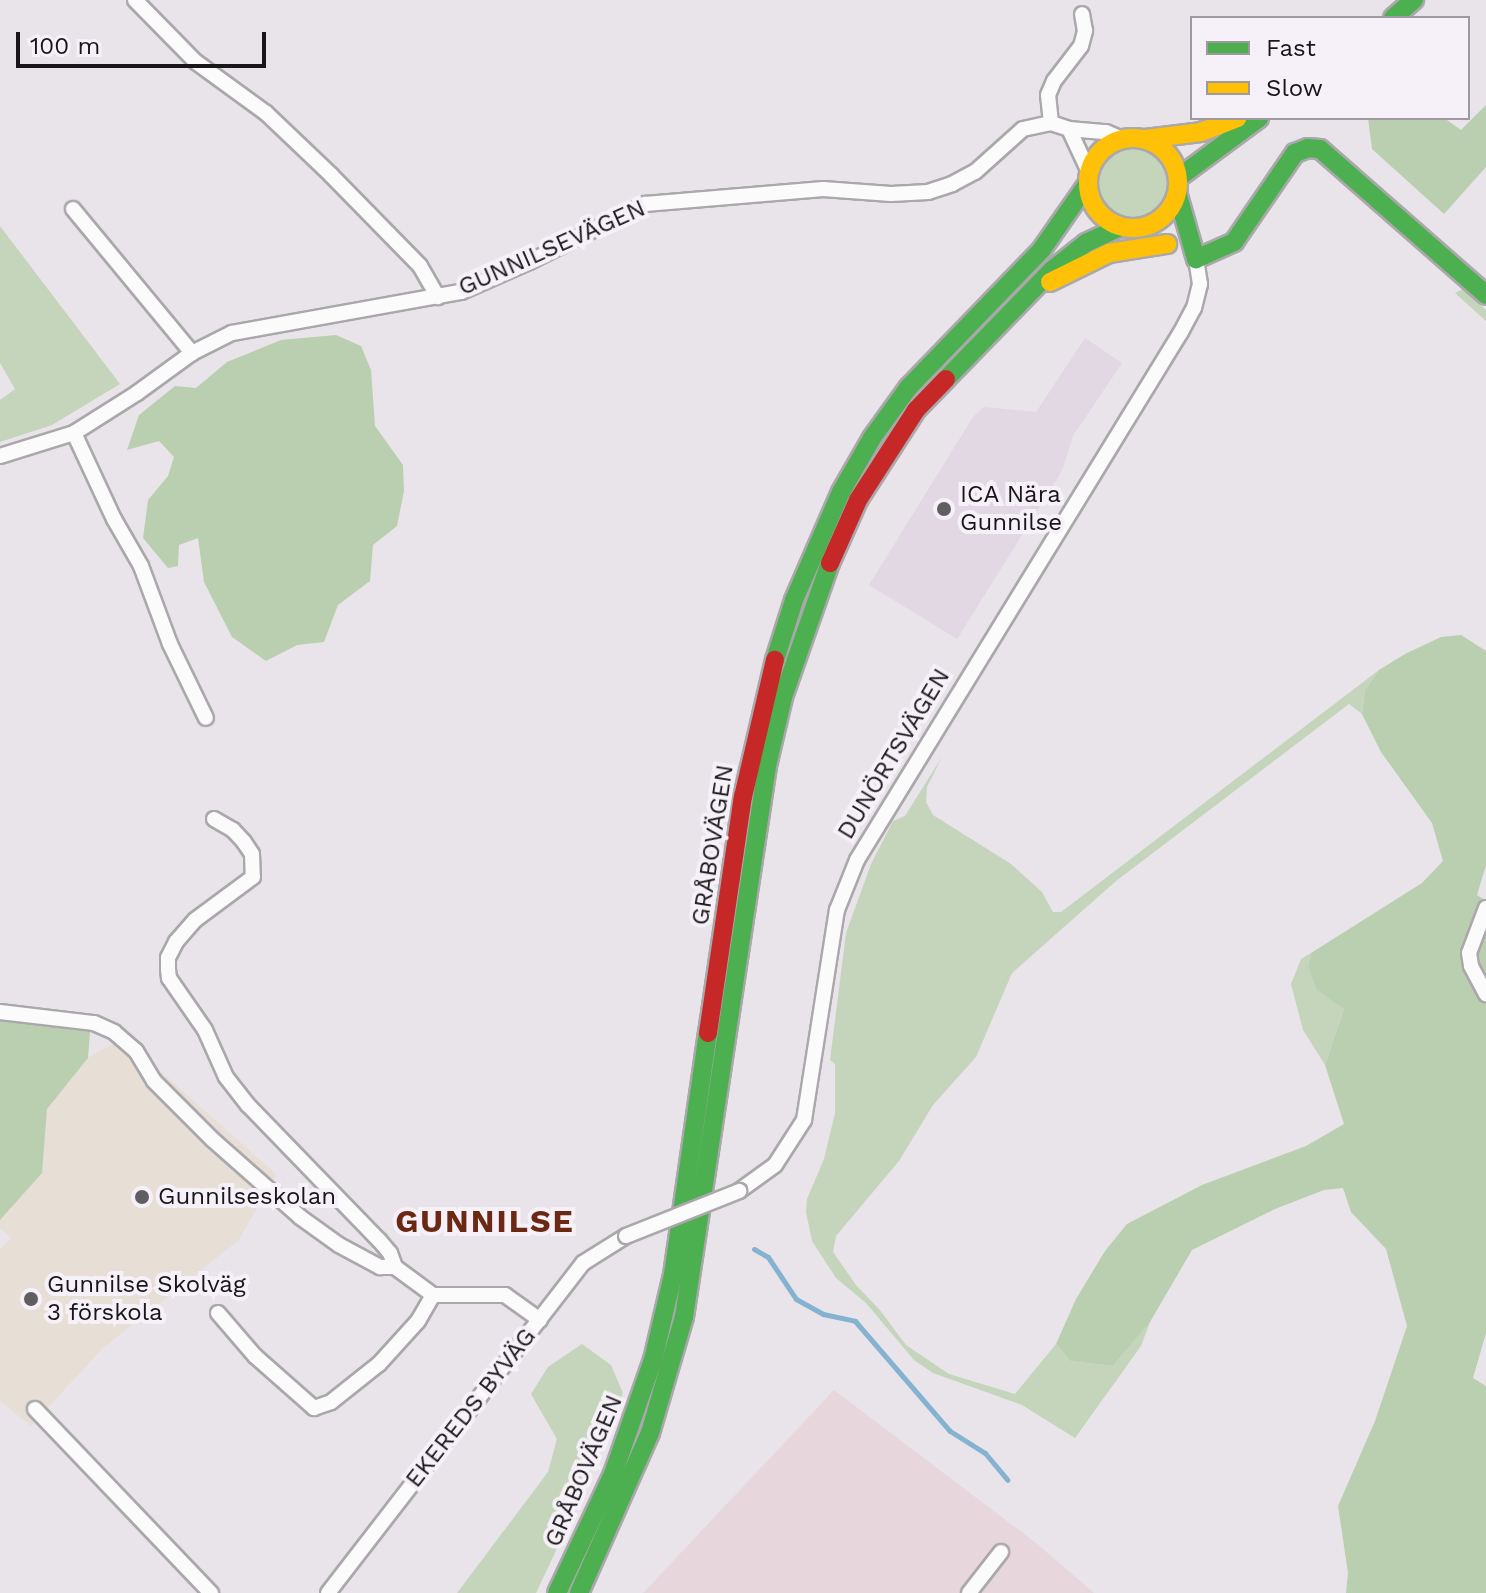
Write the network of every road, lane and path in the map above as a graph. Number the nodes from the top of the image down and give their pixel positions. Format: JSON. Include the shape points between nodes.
{"nodes":[{"id":1,"x":135,"y":0,"type":"edge"},
{"id":2,"x":1414,"y":0,"type":"edge"},
{"id":3,"x":1082,"y":14,"type":"dead end"},
{"id":4,"x":1395,"y":16,"type":"edge"},
{"id":5,"x":1232,"y":120,"type":"edge"},
{"id":6,"x":1256,"y":120,"type":"edge"},
{"id":7,"x":1051,"y":123,"type":"junction"},
{"id":8,"x":1069,"y":129,"type":"junction"},
{"id":9,"x":1122,"y":139,"type":"junction"},
{"id":10,"x":1143,"y":139,"type":"junction"},
{"id":11,"x":1088,"y":177,"type":"junction"},
{"id":12,"x":1178,"y":185,"type":"junction"},
{"id":13,"x":73,"y":209,"type":"dead end"},
{"id":14,"x":1121,"y":227,"type":"junction"},
{"id":15,"x":1145,"y":227,"type":"junction"},
{"id":16,"x":1167,"y":244,"type":"junction"},
{"id":17,"x":1194,"y":255,"type":"junction"},
{"id":18,"x":1036,"y":288,"type":"junction"},
{"id":19,"x":1486,"y":295,"type":"edge"},
{"id":20,"x":438,"y":297,"type":"junction"},
{"id":21,"x":192,"y":353,"type":"junction"},
{"id":22,"x":74,"y":433,"type":"junction"},
{"id":23,"x":0,"y":456,"type":"edge"},
{"id":24,"x":206,"y":718,"type":"dead end"},
{"id":25,"x":214,"y":819,"type":"dead end"},
{"id":26,"x":1486,"y":908,"type":"edge"},
{"id":27,"x":1486,"y":994,"type":"edge"},
{"id":28,"x":0,"y":1012,"type":"edge"},
{"id":29,"x":626,"y":1236,"type":"joint"},
{"id":30,"x":395,"y":1267,"type":"junction"},
{"id":31,"x":433,"y":1295,"type":"junction"},
{"id":32,"x":218,"y":1313,"type":"dead end"},
{"id":33,"x":540,"y":1320,"type":"junction"},
{"id":34,"x":35,"y":1409,"type":"dead end"},
{"id":35,"x":1001,"y":1552,"type":"dead end"},
{"id":36,"x":211,"y":1593,"type":"edge"},
{"id":37,"x":328,"y":1593,"type":"edge"},
{"id":38,"x":557,"y":1593,"type":"edge"},
{"id":39,"x":579,"y":1593,"type":"edge"},
{"id":40,"x":969,"y":1593,"type":"edge"}],
"edges":[{"from":1,"to":20,"type":"street","via":[[196,62],[266,113],[331,175],[420,266]]},
{"from":2,"to":4,"type":"main road"},
{"from":3,"to":7,"type":"street","via":[[1081,46],[1048,95]]},
{"from":5,"to":10,"type":"main road","via":[[1201,132]]},
{"from":6,"to":12,"type":"main road","via":[[1211,150]]},
{"from":7,"to":8,"type":"street"},
{"from":7,"to":20,"type":"street","name":"GUNNILSEVÄGEN","via":[[1023,129],[975,172],[928,192],[823,189],[645,204],[529,262]]},
{"from":8,"to":9,"type":"street"},
{"from":8,"to":11,"type":"street"},
{"from":9,"to":10,"type":"main road"},
{"from":9,"to":11,"type":"main road","via":[[1101,151]]},
{"from":10,"to":12,"type":"main road","via":[[1170,158]]},
{"from":11,"to":14,"type":"main road","via":[[1093,205]]},
{"from":11,"to":38,"type":"main road","name":"GRÅBOVÄGEN","via":[[1042,249],[908,388],[872,438],[841,492],[794,600],[768,683],[743,797],[673,1275],[656,1346],[613,1474]]},
{"from":12,"to":15,"type":"main road","via":[[1169,210]]},
{"from":12,"to":17,"type":"main road","name":"DUNÖRTSVÄGEN"},
{"from":13,"to":21,"type":"street"},
{"from":14,"to":15,"type":"main road"},
{"from":14,"to":18,"type":"main road","name":"GRÅBOVÄGEN","via":[[1086,243]]},
{"from":15,"to":16,"type":"main road"},
{"from":16,"to":17,"type":"main road"},
{"from":16,"to":18,"type":"main road","via":[[1109,253]]},
{"from":17,"to":19,"type":"main road","via":[[1234,242],[1290,158],[1312,148],[1331,157]]},
{"from":17,"to":29,"type":"street","name":"DUNÖRTSVÄGEN","bridge":true,"via":[[1200,284],[1181,332],[857,860],[837,910],[804,1120],[775,1165],[739,1191]]},
{"from":18,"to":39,"type":"main road","name":"GRÅBOVÄGEN","via":[[945,376],[889,449],[852,512],[802,638],[767,766],[684,1317],[650,1433]]},
{"from":20,"to":21,"type":"street","name":"GUNNILSEVÄGEN","via":[[232,333]]},
{"from":21,"to":22,"type":"street","name":"GUNNILSEVÄGEN"},
{"from":22,"to":23,"type":"street","name":"GUNNILSEVÄGEN"},
{"from":22,"to":24,"type":"street","via":[[141,566],[170,644]]},
{"from":25,"to":30,"type":"street","via":[[244,842],[252,854],[253,877],[195,920],[176,942],[168,958],[169,978],[199,1020],[226,1077],[379,1240]]},
{"from":26,"to":27,"type":"street","via":[[1469,953]]},
{"from":28,"to":30,"type":"street","via":[[94,1023],[114,1032],[213,1140],[300,1217],[380,1267]]},
{"from":29,"to":33,"type":"street","name":"EKEREDS BYVÄG","via":[[583,1263]]},
{"from":30,"to":31,"type":"street"},
{"from":31,"to":32,"type":"street","via":[[418,1321],[379,1364],[331,1402],[314,1408],[255,1356]]},
{"from":31,"to":33,"type":"street","via":[[505,1295]]},
{"from":33,"to":37,"type":"street","name":"EKEREDS BYVÄG"},
{"from":34,"to":36,"type":"street"},
{"from":35,"to":40,"type":"street"}]}
